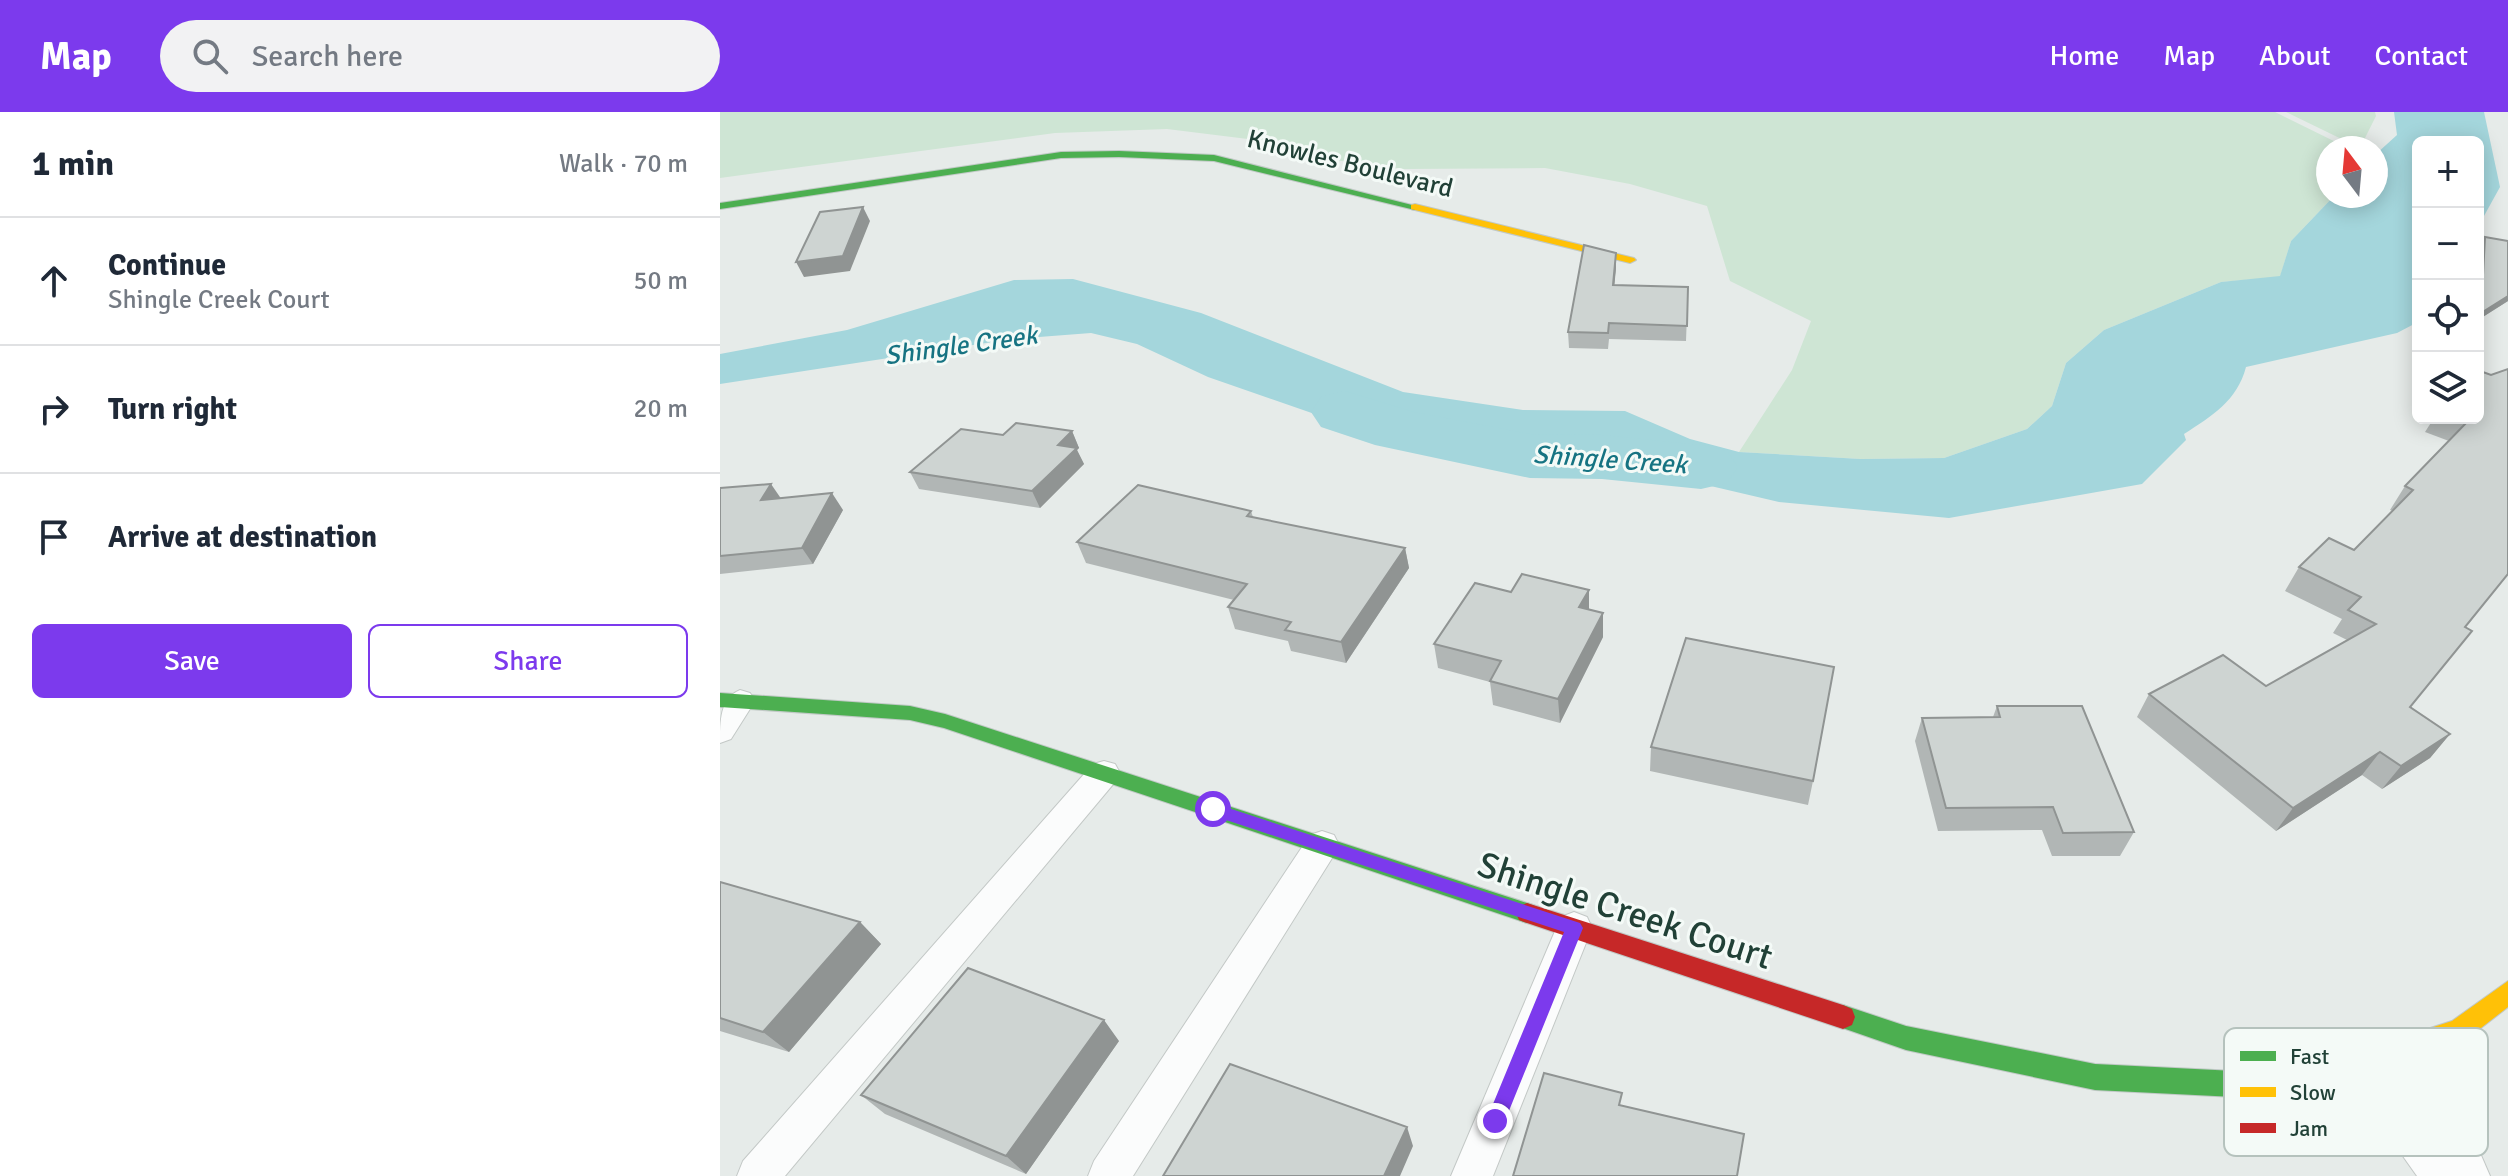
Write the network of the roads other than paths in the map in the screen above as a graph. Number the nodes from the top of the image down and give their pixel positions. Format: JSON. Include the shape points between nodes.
{"nodes":[{"id":1,"x":720,"y":206,"type":"edge"},
{"id":2,"x":1630,"y":260,"type":"dead end"},
{"id":3,"x":730,"y":700,"type":"edge"},
{"id":4,"x":720,"y":731,"type":"edge"},
{"id":5,"x":1104,"y":773,"type":"junction"},
{"id":6,"x":1322,"y":845,"type":"junction"},
{"id":7,"x":1574,"y":928,"type":"junction"},
{"id":8,"x":2508,"y":992,"type":"edge"},
{"id":9,"x":2462,"y":1028,"type":"edge"},
{"id":10,"x":2224,"y":1083,"type":"edge"},
{"id":11,"x":2442,"y":1156,"type":"edge"},
{"id":12,"x":758,"y":1176,"type":"edge"},
{"id":13,"x":1109,"y":1176,"type":"edge"},
{"id":14,"x":1472,"y":1176,"type":"edge"},
{"id":15,"x":2457,"y":1176,"type":"edge"}],
"edges":[{"from":1,"to":2,"type":"street","name":"Knowles Boulevard","via":[[1061,155],[1166,154],[1214,158]]},
{"from":3,"to":4,"type":"lane"},
{"from":3,"to":5,"type":"street","name":"Shingle Creek Court","via":[[910,713]]},
{"from":5,"to":6,"type":"street","name":"Shingle Creek Court"},
{"from":5,"to":12,"type":"lane"},
{"from":6,"to":7,"type":"street","name":"Shingle Creek Court"},
{"from":6,"to":13,"type":"lane"},
{"from":7,"to":10,"type":"street","name":"Shingle Creek Court","via":[[1906,1038],[2095,1077]]},
{"from":7,"to":14,"type":"lane"},
{"from":8,"to":9,"type":"street","name":"Shingle Creek Court"},
{"from":11,"to":15,"type":"street"}]}
